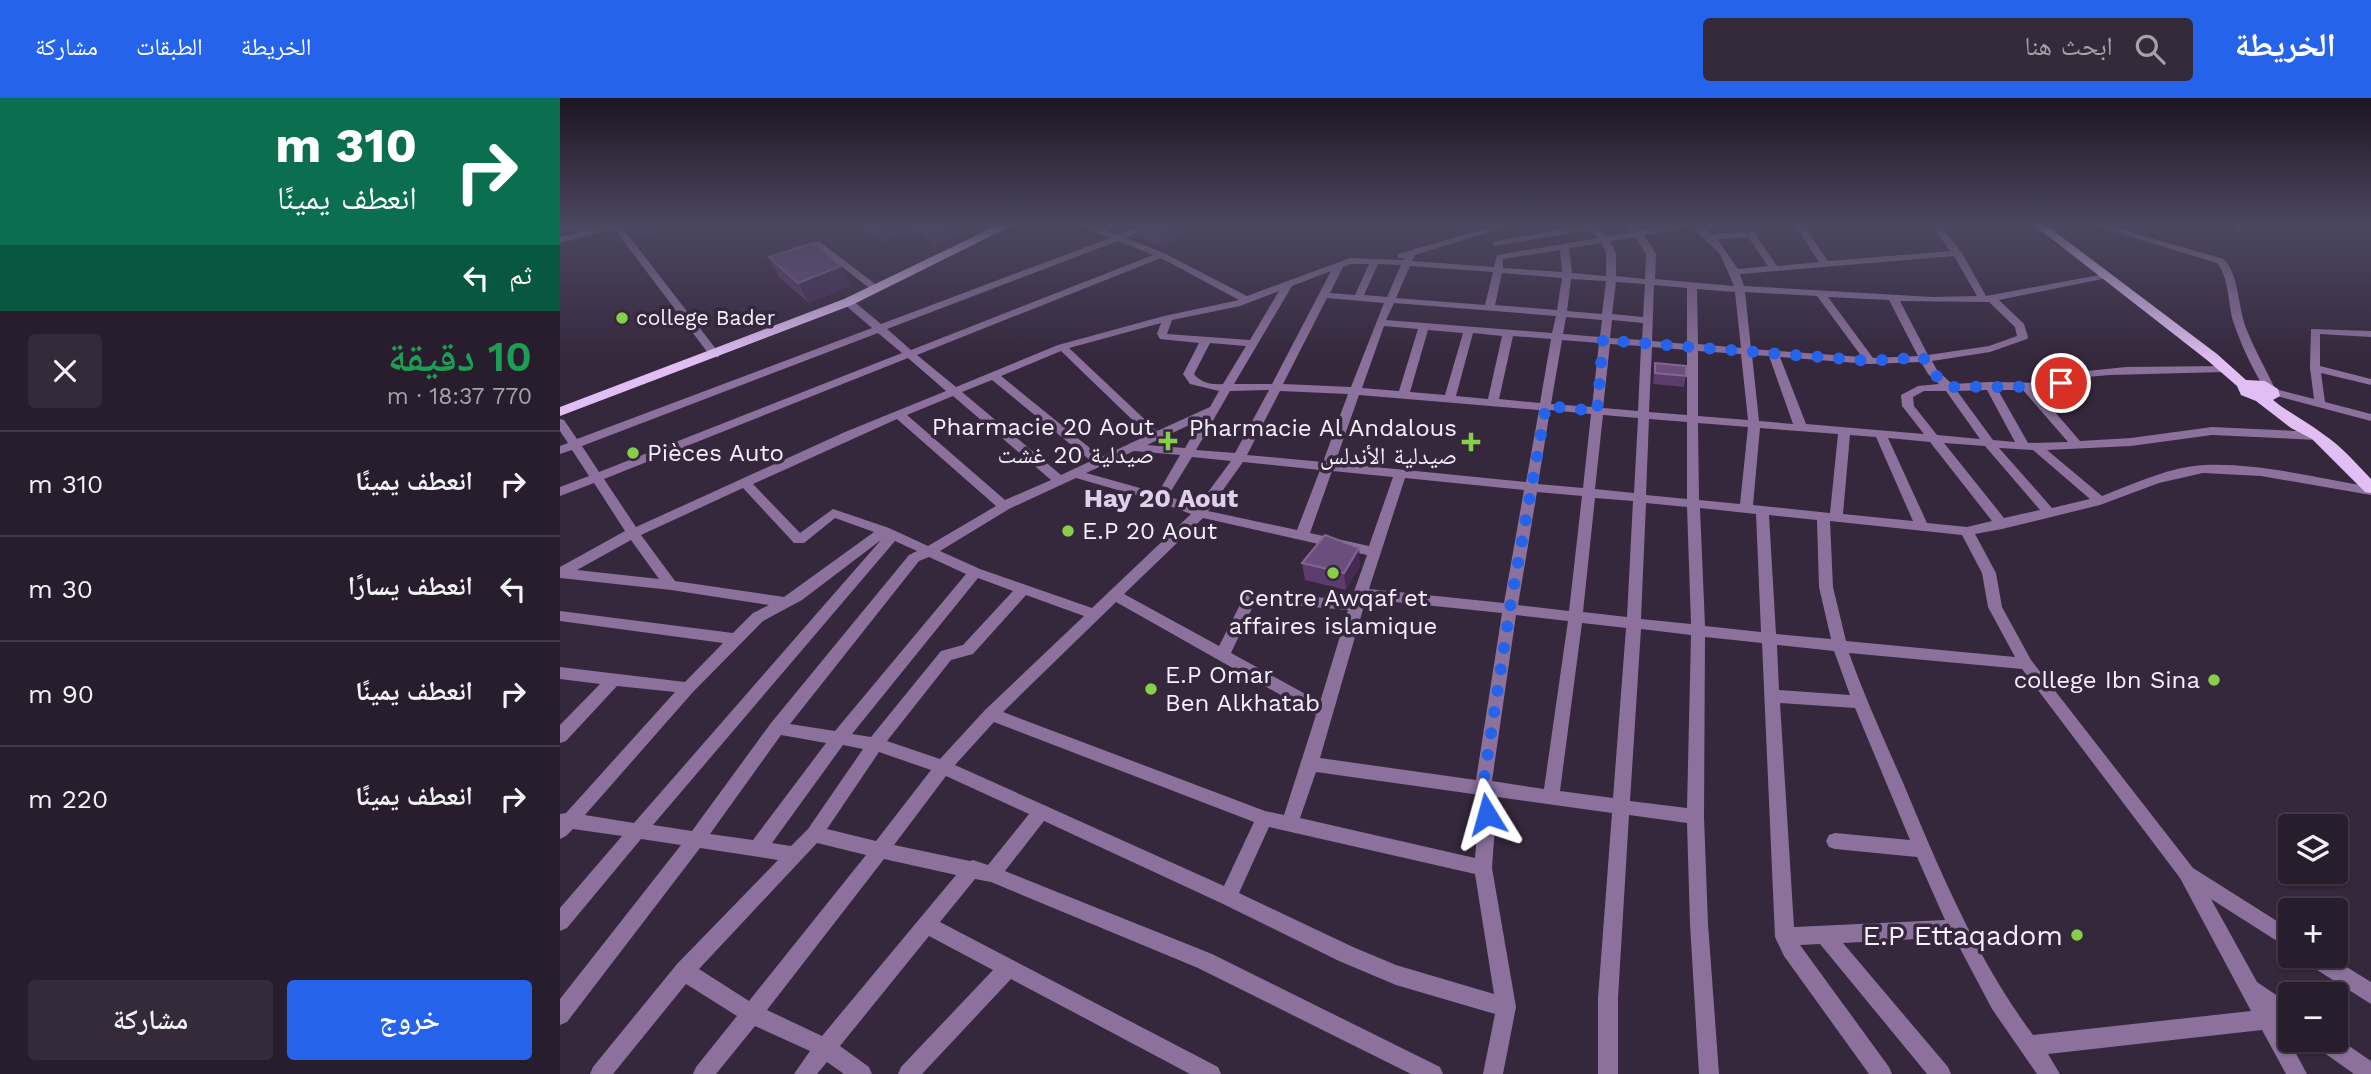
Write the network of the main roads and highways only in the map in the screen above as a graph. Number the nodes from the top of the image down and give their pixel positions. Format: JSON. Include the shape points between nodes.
{"nodes":[{"id":1,"x":914,"y":271,"type":"edge"},
{"id":2,"x":2101,"y":271,"type":"edge"},
{"id":3,"x":2212,"y":357,"type":"junction"},
{"id":4,"x":2248,"y":383,"type":"junction"},
{"id":5,"x":560,"y":412,"type":"edge"},
{"id":6,"x":2371,"y":489,"type":"edge"}],
"edges":[{"from":1,"to":5,"type":"main road","via":[[848,302]]},
{"from":2,"to":3,"type":"main road"},
{"from":3,"to":4,"type":"main road"},
{"from":3,"to":4,"type":"main road"},
{"from":4,"to":6,"type":"main road","via":[[2246,392],[2270,394],[2296,425],[2317,436]]}]}
